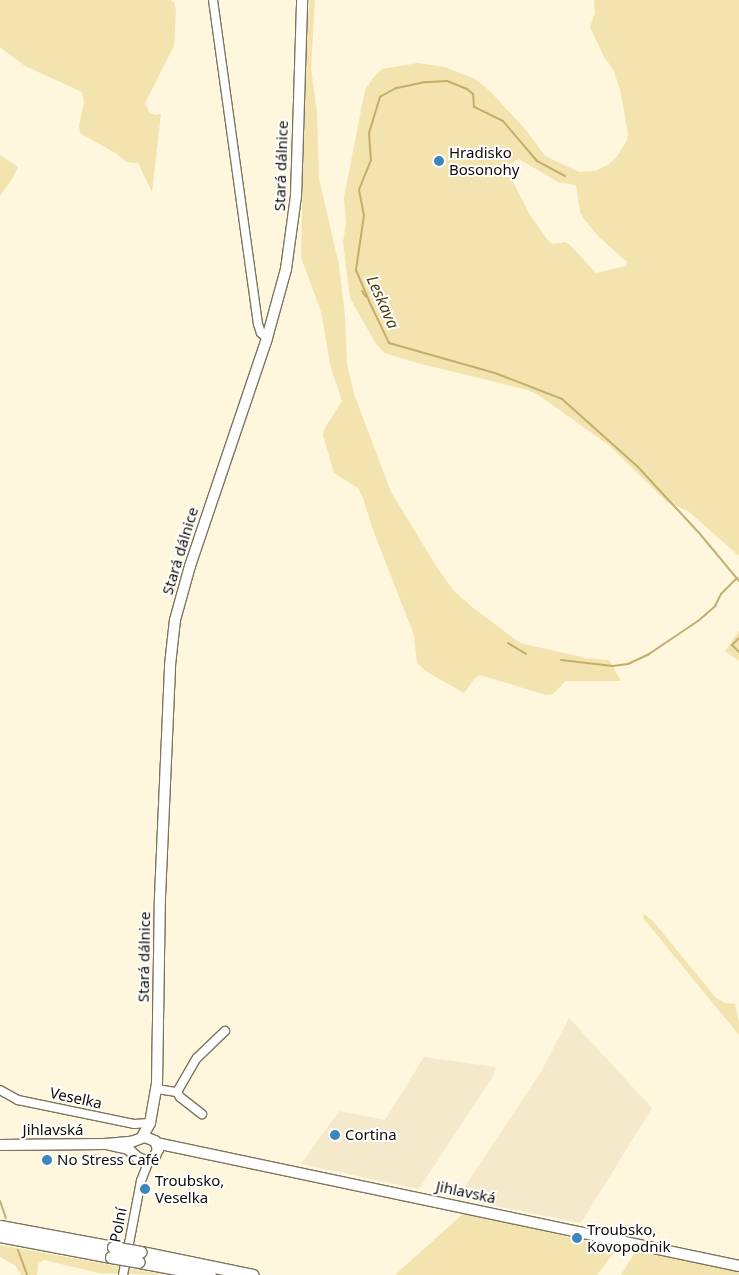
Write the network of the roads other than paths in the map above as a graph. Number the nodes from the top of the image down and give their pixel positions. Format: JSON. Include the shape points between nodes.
{"nodes":[{"id":1,"x":213,"y":0,"type":"edge"},
{"id":2,"x":302,"y":0,"type":"edge"},
{"id":3,"x":267,"y":338,"type":"junction"},
{"id":4,"x":225,"y":1031,"type":"dead end"},
{"id":5,"x":157,"y":1089,"type":"junction"},
{"id":6,"x":0,"y":1090,"type":"edge"},
{"id":7,"x":177,"y":1092,"type":"junction"},
{"id":8,"x":202,"y":1114,"type":"dead end"},
{"id":9,"x":150,"y":1123,"type":"junction"},
{"id":10,"x":139,"y":1139,"type":"junction"},
{"id":11,"x":106,"y":1144,"type":"junction"},
{"id":12,"x":0,"y":1145,"type":"edge"},
{"id":13,"x":154,"y":1149,"type":"junction"},
{"id":14,"x":136,"y":1156,"type":"junction"},
{"id":15,"x":141,"y":1180,"type":"junction"},
{"id":16,"x":0,"y":1226,"type":"edge"},
{"id":17,"x":0,"y":1236,"type":"edge"},
{"id":18,"x":112,"y":1252,"type":"junction"},
{"id":19,"x":140,"y":1257,"type":"junction"},
{"id":20,"x":739,"y":1266,"type":"edge"},
{"id":21,"x":122,"y":1275,"type":"edge"},
{"id":22,"x":210,"y":1275,"type":"edge"},
{"id":23,"x":253,"y":1275,"type":"edge"}],
"edges":[{"from":1,"to":3,"type":"street","via":[[258,324]]},
{"from":2,"to":3,"type":"main road","name":"Stará dálnice","via":[[295,210],[286,269]]},
{"from":3,"to":5,"type":"main road","name":"Stará dálnice","via":[[175,620],[170,665],[160,897]]},
{"from":4,"to":7,"type":"street","via":[[197,1058]]},
{"from":5,"to":7,"type":"street"},
{"from":5,"to":9,"type":"main road","name":"Stará dálnice"},
{"from":6,"to":9,"type":"street","name":"Veselka","via":[[18,1100],[134,1124]]},
{"from":7,"to":8,"type":"street"},
{"from":9,"to":10,"type":"main road","name":"Stará dálnice"},
{"from":9,"to":13,"type":"main road","name":"Stará dálnice"},
{"from":10,"to":11,"type":"main road","name":"Jihlavská"},
{"from":10,"to":13,"type":"main road","name":"Jihlavská"},
{"from":10,"to":14,"type":"main road"},
{"from":11,"to":12,"type":"main road","name":"Jihlavská"},
{"from":11,"to":14,"type":"main road","name":"Jihlavská"},
{"from":13,"to":14,"type":"main road","name":"Jihlavská"},
{"from":13,"to":15,"type":"street","name":"Polní"},
{"from":13,"to":20,"type":"main road","name":"Jihlavská","via":[[186,1149]]},
{"from":14,"to":15,"type":"street","name":"Polní"},
{"from":15,"to":21,"type":"street","name":"Polní"},
{"from":16,"to":18,"type":"highway"},
{"from":17,"to":18,"type":"highway"},
{"from":18,"to":19,"type":"highway","bridge":true},
{"from":19,"to":22,"type":"highway"},
{"from":19,"to":23,"type":"highway"}]}
